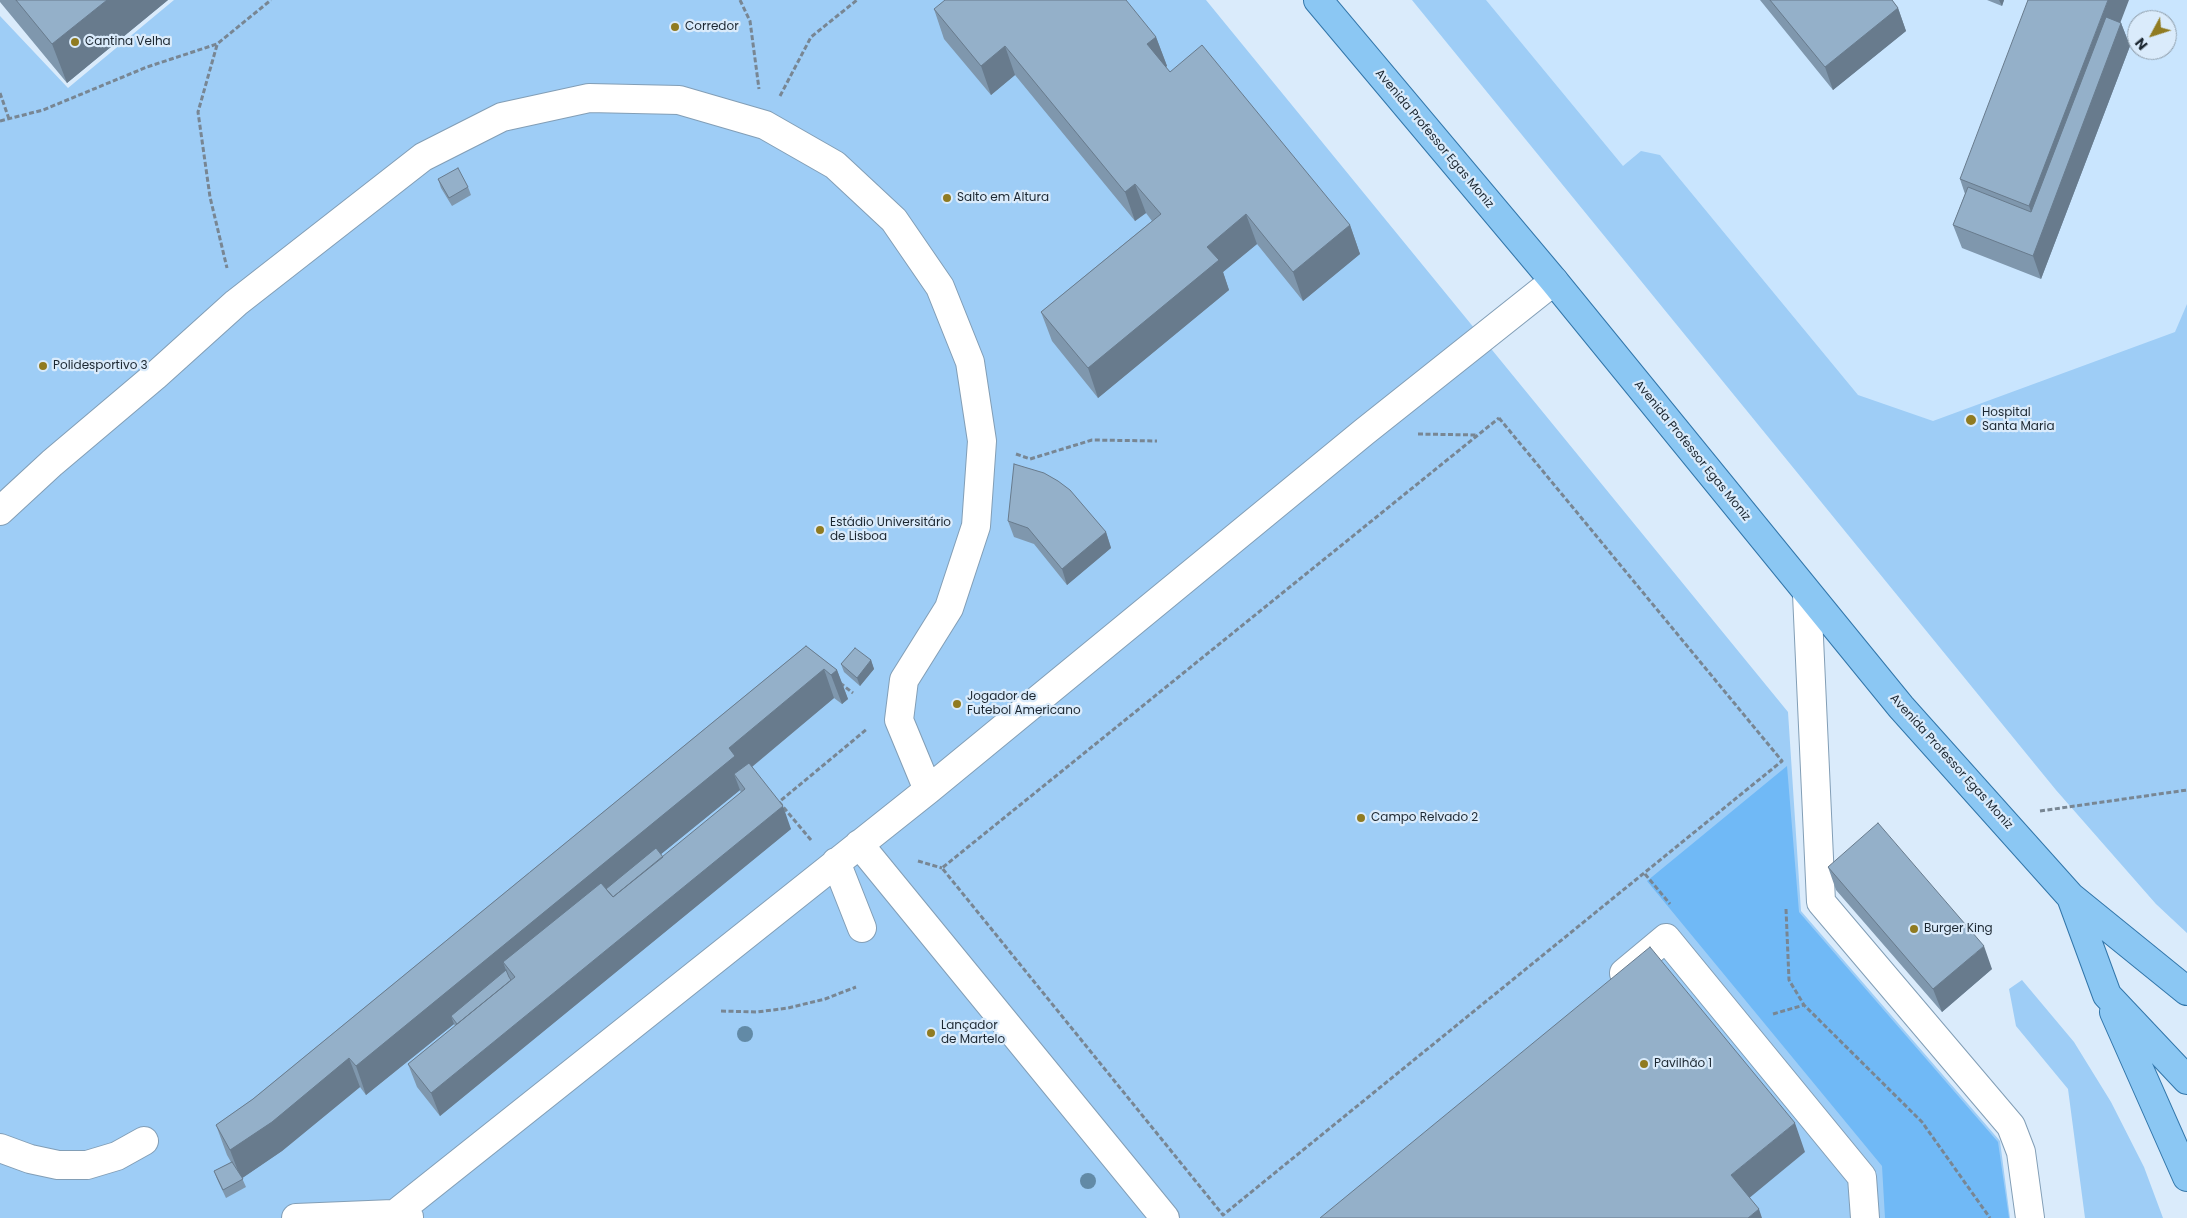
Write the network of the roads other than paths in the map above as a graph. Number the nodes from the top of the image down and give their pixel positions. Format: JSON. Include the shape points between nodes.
{"nodes":[{"id":1,"x":1318,"y":0,"type":"edge"},
{"id":2,"x":1554,"y":281,"type":"junction"},
{"id":3,"x":0,"y":511,"type":"edge"},
{"id":4,"x":1807,"y":594,"type":"junction"},
{"id":5,"x":928,"y":790,"type":"junction"},
{"id":6,"x":859,"y":844,"type":"junction"},
{"id":7,"x":834,"y":864,"type":"junction"},
{"id":8,"x":2071,"y":897,"type":"junction"},
{"id":9,"x":862,"y":928,"type":"dead end"},
{"id":10,"x":1606,"y":988,"type":"edge"},
{"id":11,"x":2186,"y":989,"type":"edge"},
{"id":12,"x":2107,"y":995,"type":"junction"},
{"id":13,"x":2187,"y":1080,"type":"edge"},
{"id":14,"x":144,"y":1141,"type":"dead end"},
{"id":15,"x":0,"y":1148,"type":"edge"},
{"id":16,"x":2187,"y":1177,"type":"edge"},
{"id":17,"x":398,"y":1217,"type":"edge"},
{"id":18,"x":296,"y":1218,"type":"edge"},
{"id":19,"x":1165,"y":1218,"type":"edge"},
{"id":20,"x":1865,"y":1218,"type":"edge"},
{"id":21,"x":2030,"y":1218,"type":"edge"}],
"edges":[{"from":1,"to":2,"type":"main road","name":"Avenida Professor Egas Moniz"},
{"from":2,"to":4,"type":"main road","name":"Avenida Professor Egas Moniz"},
{"from":2,"to":5,"type":"lane","via":[[1364,432]]},
{"from":3,"to":5,"type":"lane","via":[[236,303],[423,157],[502,117],[589,98],[679,100],[765,125],[835,166],[894,220],[940,287],[970,362],[982,441],[976,526],[949,608],[904,680],[899,720]]},
{"from":4,"to":8,"type":"main road","name":"Avenida Professor Egas Moniz","via":[[1901,707]]},
{"from":4,"to":21,"type":"lane","via":[[1821,902],[2011,1126],[2021,1152]]},
{"from":5,"to":6,"type":"lane"},
{"from":6,"to":7,"type":"lane"},
{"from":6,"to":19,"type":"lane"},
{"from":7,"to":9,"type":"lane"},
{"from":7,"to":17,"type":"lane"},
{"from":8,"to":11,"type":"main road","name":"Avenida Professor Egas Moniz"},
{"from":8,"to":12,"type":"main road","name":"Avenida Professor Egas Moniz"},
{"from":10,"to":20,"type":"lane","via":[[1666,938],[1862,1177]]},
{"from":12,"to":13,"type":"main road","name":"Avenida Professor Egas Moniz"},
{"from":12,"to":16,"type":"main road"},
{"from":14,"to":15,"type":"lane","via":[[117,1156],[87,1165],[58,1165]]},
{"from":17,"to":18,"type":"lane"}]}
